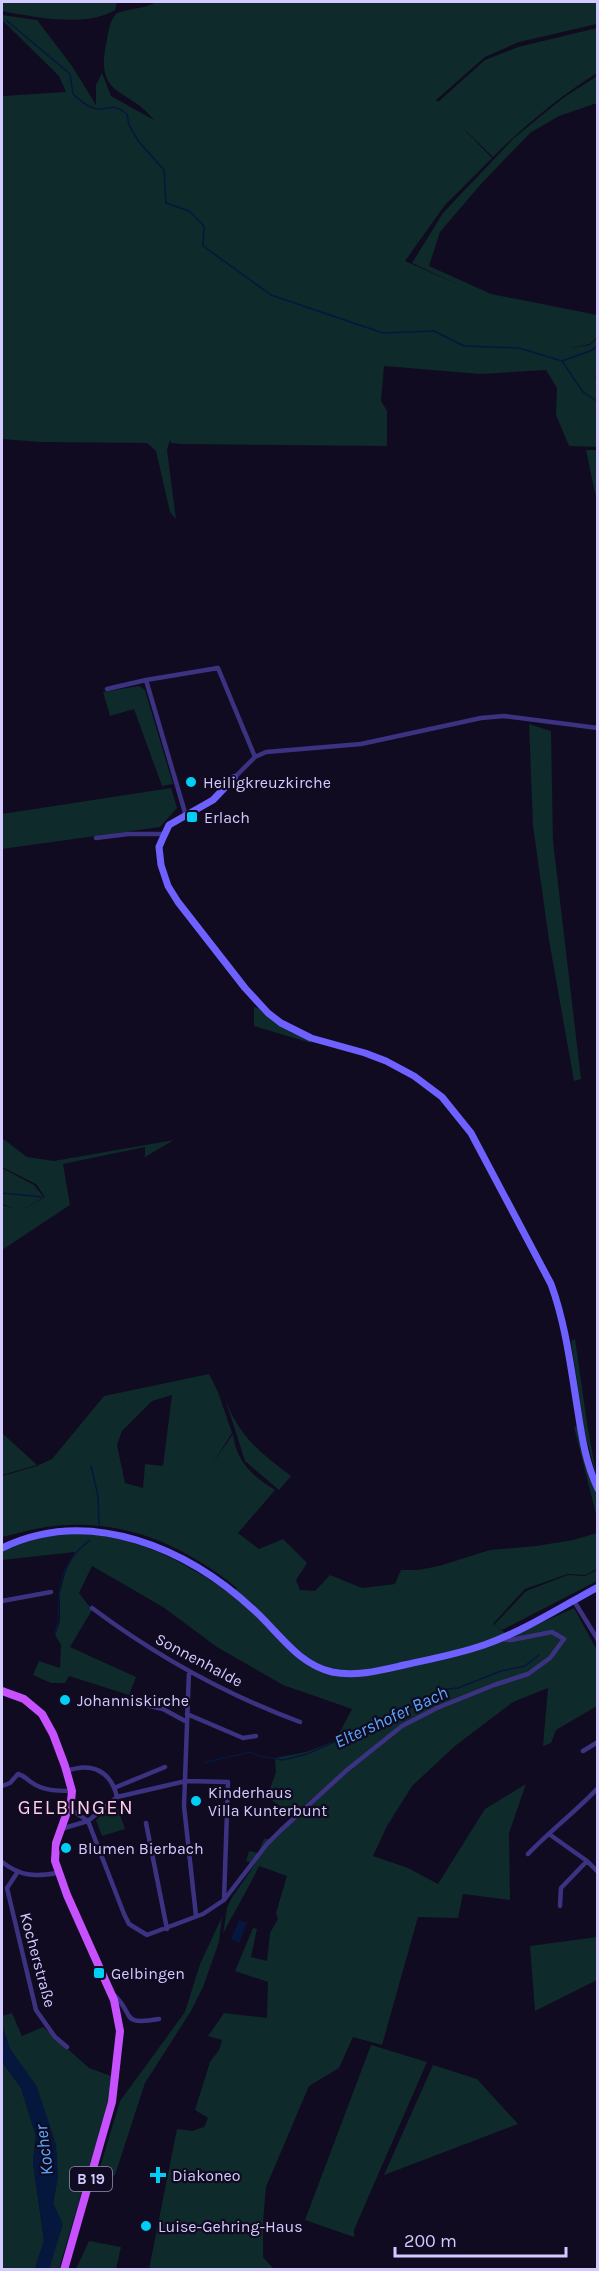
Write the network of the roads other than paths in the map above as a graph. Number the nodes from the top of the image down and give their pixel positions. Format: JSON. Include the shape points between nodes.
{"nodes":[{"id":1,"x":146,"y":680,"type":"junction"},
{"id":2,"x":107,"y":689,"type":"dead end"},
{"id":3,"x":597,"y":728,"type":"edge"},
{"id":4,"x":255,"y":757,"type":"junction"},
{"id":5,"x":234,"y":778,"type":"joint"},
{"id":6,"x":186,"y":816,"type":"junction"},
{"id":7,"x":164,"y":834,"type":"junction"},
{"id":8,"x":96,"y":838,"type":"dead end"},
{"id":9,"x":597,"y":1488,"type":"edge"},
{"id":10,"x":2,"y":1548,"type":"edge"},
{"id":11,"x":597,"y":1587,"type":"edge"},
{"id":12,"x":51,"y":1592,"type":"dead end"},
{"id":13,"x":574,"y":1600,"type":"junction"},
{"id":14,"x":2,"y":1601,"type":"edge"},
{"id":15,"x":92,"y":1608,"type":"dead end"},
{"id":16,"x":499,"y":1639,"type":"junction"},
{"id":17,"x":597,"y":1640,"type":"edge"},
{"id":18,"x":189,"y":1671,"type":"junction"},
{"id":19,"x":3,"y":1694,"type":"edge"},
{"id":20,"x":131,"y":1702,"type":"dead end"},
{"id":21,"x":187,"y":1714,"type":"junction"},
{"id":22,"x":187,"y":1722,"type":"junction"},
{"id":23,"x":300,"y":1722,"type":"dead end"},
{"id":24,"x":256,"y":1736,"type":"dead end"},
{"id":25,"x":597,"y":1742,"type":"edge"},
{"id":26,"x":583,"y":1751,"type":"dead end"},
{"id":27,"x":165,"y":1767,"type":"dead end"},
{"id":28,"x":67,"y":1771,"type":"junction"},
{"id":29,"x":186,"y":1780,"type":"junction"},
{"id":30,"x":2,"y":1786,"type":"edge"},
{"id":31,"x":114,"y":1788,"type":"junction"},
{"id":32,"x":597,"y":1788,"type":"edge"},
{"id":33,"x":72,"y":1791,"type":"junction"},
{"id":34,"x":592,"y":1794,"type":"junction"},
{"id":35,"x":117,"y":1797,"type":"junction"},
{"id":36,"x":597,"y":1801,"type":"edge"},
{"id":37,"x":70,"y":1809,"type":"junction"},
{"id":38,"x":88,"y":1821,"type":"junction"},
{"id":39,"x":146,"y":1822,"type":"dead end"},
{"id":40,"x":61,"y":1829,"type":"junction"},
{"id":41,"x":549,"y":1834,"type":"junction"},
{"id":42,"x":528,"y":1854,"type":"dead end"},
{"id":43,"x":586,"y":1861,"type":"junction"},
{"id":44,"x":2,"y":1862,"type":"edge"},
{"id":45,"x":597,"y":1872,"type":"edge"},
{"id":46,"x":17,"y":1873,"type":"junction"},
{"id":47,"x":57,"y":1873,"type":"junction"},
{"id":48,"x":224,"y":1900,"type":"junction"},
{"id":49,"x":560,"y":1906,"type":"dead end"},
{"id":50,"x":196,"y":1917,"type":"junction"},
{"id":51,"x":167,"y":1929,"type":"junction"},
{"id":52,"x":111,"y":1992,"type":"junction"},
{"id":53,"x":159,"y":2019,"type":"dead end"},
{"id":54,"x":67,"y":2047,"type":"dead end"},
{"id":55,"x":64,"y":2270,"type":"edge"}],
"edges":[{"from":1,"to":2,"type":"street"},
{"from":1,"to":4,"type":"street","via":[[218,668]]},
{"from":1,"to":6,"type":"street"},
{"from":3,"to":4,"type":"street","via":[[504,716],[361,744],[266,752]]},
{"from":4,"to":5,"type":"street"},
{"from":5,"to":6,"type":"street","via":[[213,800]]},
{"from":6,"to":7,"type":"street","via":[[169,825]]},
{"from":7,"to":8,"type":"street"},
{"from":7,"to":9,"type":"street","via":[[159,856],[168,886],[238,980],[268,1013],[311,1038],[365,1053],[414,1076],[442,1096],[471,1133],[559,1305],[585,1451]]},
{"from":10,"to":16,"type":"street","via":[[38,1535],[74,1531],[115,1534],[158,1547],[219,1581],[303,1659],[334,1673],[388,1669]]},
{"from":11,"to":13,"type":"street"},
{"from":12,"to":14,"type":"street"},
{"from":13,"to":16,"type":"street"},
{"from":13,"to":17,"type":"street"},
{"from":15,"to":18,"type":"street","name":"Sonnenhalde"},
{"from":16,"to":48,"type":"street","via":[[552,1632],[564,1639],[550,1658],[528,1674],[494,1684],[402,1726],[280,1831]]},
{"from":18,"to":21,"type":"street"},
{"from":18,"to":23,"type":"street","name":"Sonnenhalde","via":[[266,1710]]},
{"from":19,"to":28,"type":"main road","number":"B 19","via":[[24,1699],[42,1714]]},
{"from":20,"to":22,"type":"street","via":[[163,1709]]},
{"from":21,"to":22,"type":"street"},
{"from":21,"to":24,"type":"street","via":[[243,1738]]},
{"from":22,"to":29,"type":"street"},
{"from":25,"to":26,"type":"street"},
{"from":27,"to":31,"type":"street"},
{"from":28,"to":31,"type":"street","via":[[84,1767],[102,1771]]},
{"from":28,"to":33,"type":"main road","number":"B 19"},
{"from":29,"to":35,"type":"street"},
{"from":29,"to":48,"type":"street","via":[[228,1782]]},
{"from":29,"to":50,"type":"street","via":[[184,1806]]},
{"from":30,"to":33,"type":"street","via":[[18,1774],[42,1788]]},
{"from":31,"to":35,"type":"street"},
{"from":32,"to":34,"type":"street"},
{"from":33,"to":37,"type":"main road","number":"B 19"},
{"from":34,"to":36,"type":"street"},
{"from":34,"to":41,"type":"street"},
{"from":35,"to":38,"type":"street"},
{"from":37,"to":38,"type":"street"},
{"from":37,"to":40,"type":"main road","number":"B 19"},
{"from":38,"to":40,"type":"street"},
{"from":38,"to":51,"type":"street","via":[[129,1924],[147,1935]]},
{"from":39,"to":51,"type":"street"},
{"from":40,"to":47,"type":"main road","number":"B 19","via":[[55,1847]]},
{"from":41,"to":42,"type":"street"},
{"from":41,"to":43,"type":"street"},
{"from":43,"to":45,"type":"street"},
{"from":43,"to":49,"type":"street","via":[[561,1888]]},
{"from":44,"to":46,"type":"street"},
{"from":46,"to":47,"type":"street"},
{"from":46,"to":54,"type":"street","name":"Kocherstraße","via":[[7,1888],[36,2010]]},
{"from":47,"to":52,"type":"main road","number":"B 19"},
{"from":48,"to":50,"type":"street"},
{"from":50,"to":51,"type":"street"},
{"from":52,"to":53,"type":"street","via":[[135,2022]]},
{"from":52,"to":55,"type":"main road","number":"B 19","via":[[120,2031],[112,2102]]}]}
